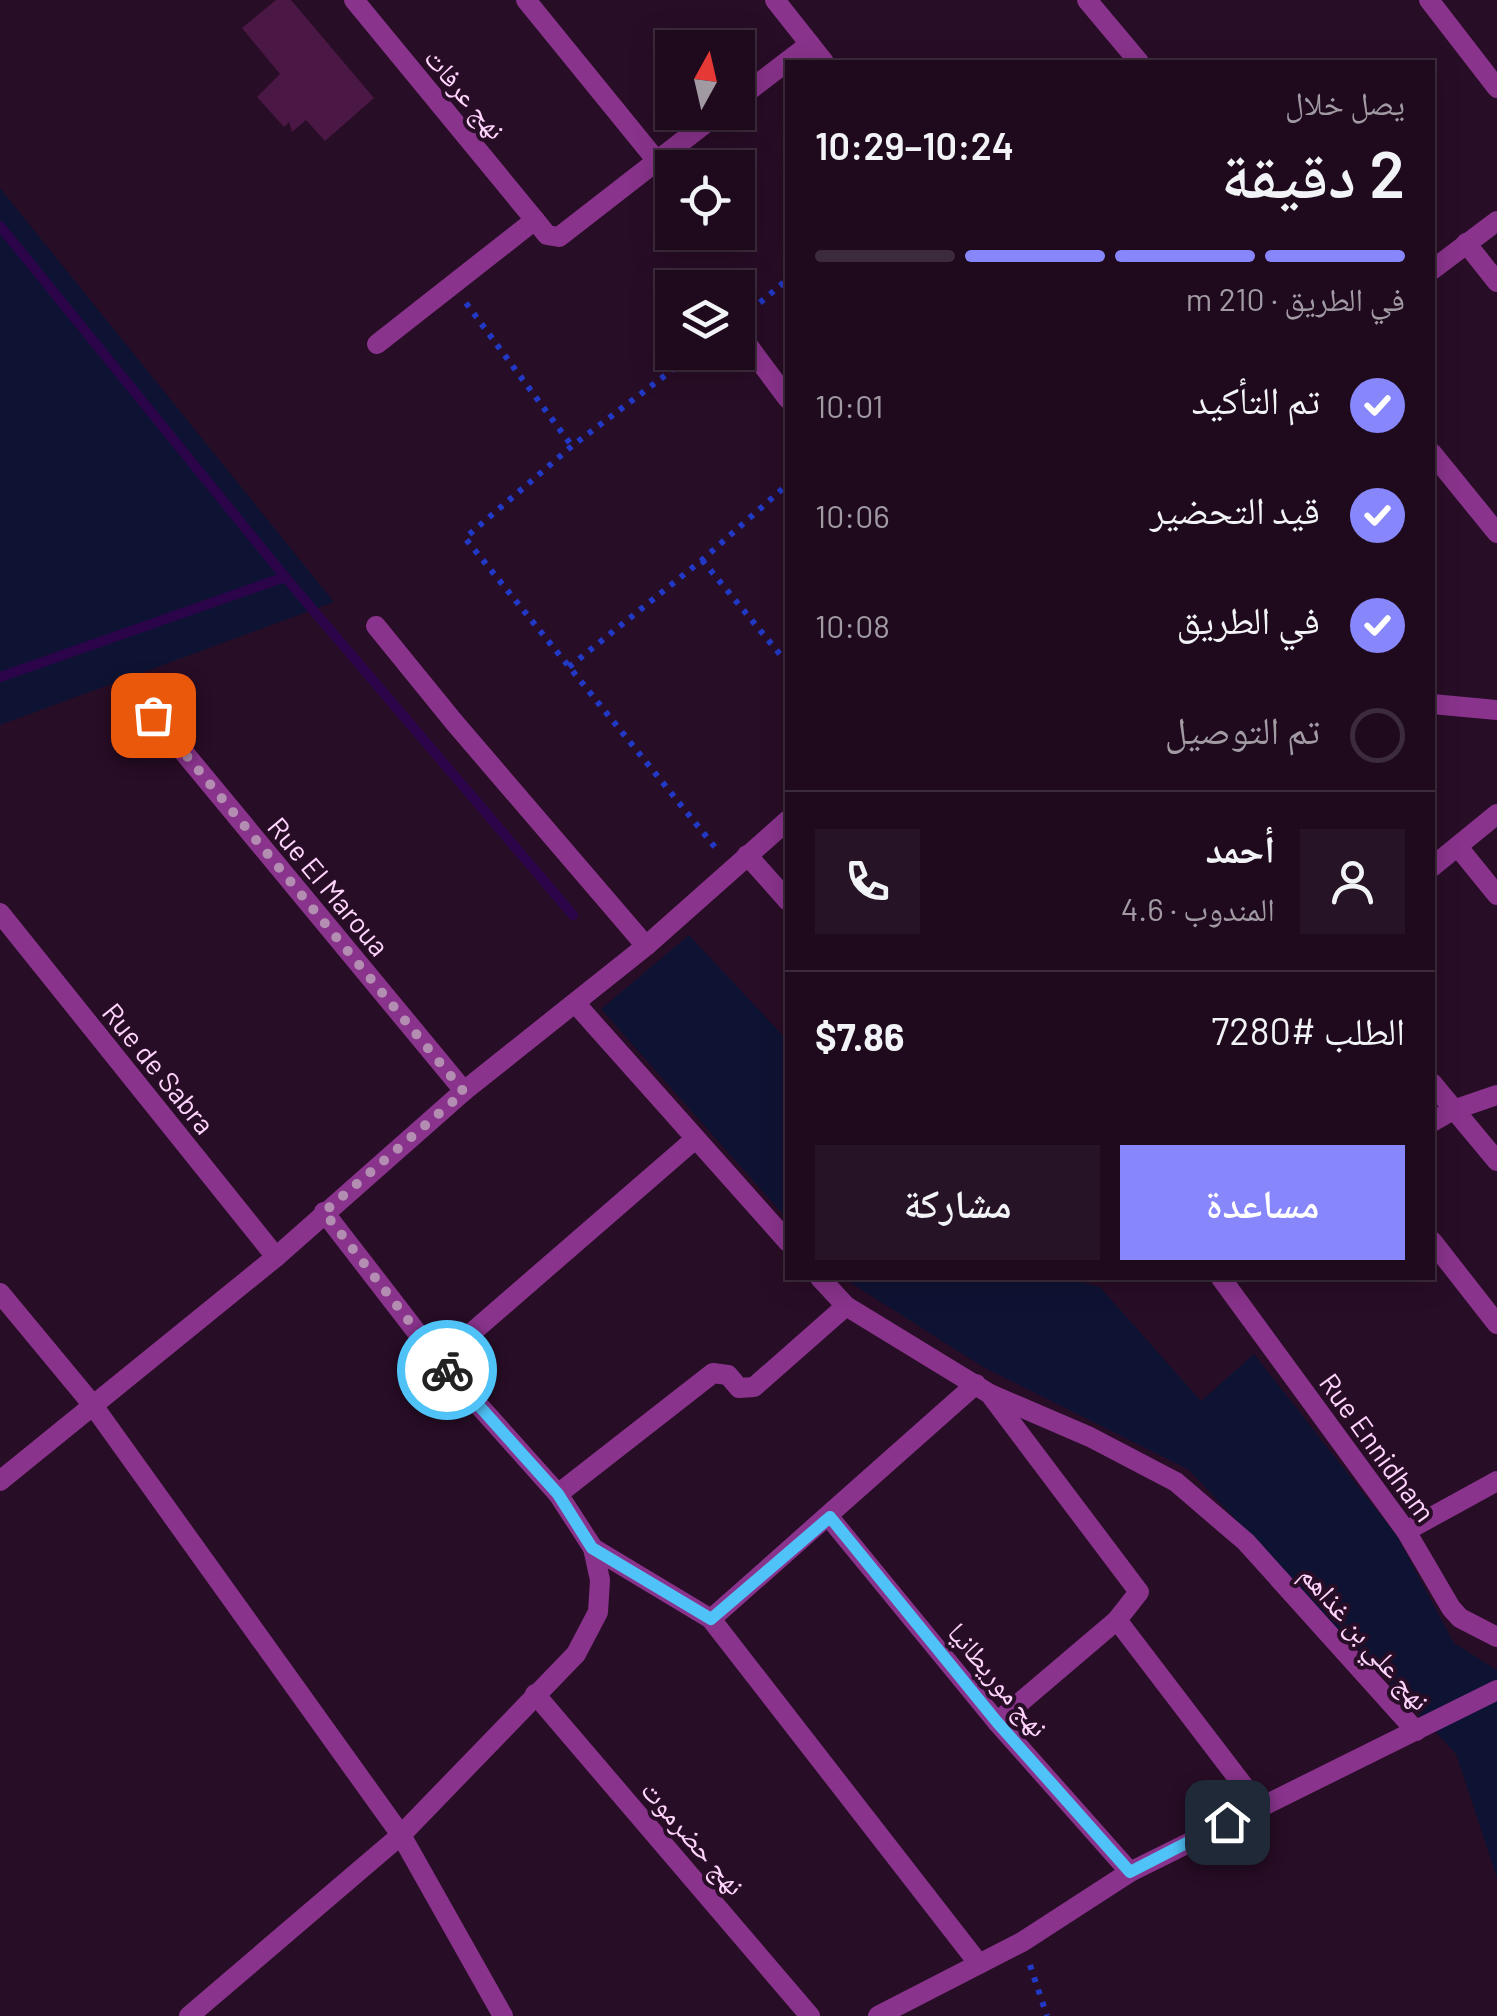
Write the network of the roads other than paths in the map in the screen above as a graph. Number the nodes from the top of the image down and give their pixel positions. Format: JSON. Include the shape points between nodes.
{"nodes":[{"id":1,"x":354,"y":0,"type":"edge"},
{"id":2,"x":526,"y":0,"type":"edge"},
{"id":3,"x":775,"y":0,"type":"edge"},
{"id":4,"x":1087,"y":0,"type":"edge"},
{"id":5,"x":1429,"y":0,"type":"edge"},
{"id":6,"x":810,"y":44,"type":"junction"},
{"id":7,"x":789,"y":60,"type":"edge"},
{"id":8,"x":822,"y":60,"type":"edge"},
{"id":9,"x":1137,"y":60,"type":"edge"},
{"id":10,"x":785,"y":63,"type":"edge"},
{"id":11,"x":755,"y":86,"type":"edge"},
{"id":12,"x":1497,"y":88,"type":"edge"},
{"id":13,"x":696,"y":130,"type":"edge"},
{"id":14,"x":670,"y":150,"type":"edge"},
{"id":15,"x":655,"y":160,"type":"edge"},
{"id":16,"x":655,"y":162,"type":"edge"},
{"id":17,"x":535,"y":220,"type":"junction"},
{"id":18,"x":1497,"y":222,"type":"edge"},
{"id":19,"x":1466,"y":243,"type":"junction"},
{"id":20,"x":1435,"y":268,"type":"edge"},
{"id":21,"x":1497,"y":282,"type":"edge"},
{"id":22,"x":377,"y":344,"type":"dead end"},
{"id":23,"x":755,"y":355,"type":"edge"},
{"id":24,"x":785,"y":395,"type":"edge"},
{"id":25,"x":1435,"y":457,"type":"edge"},
{"id":26,"x":1497,"y":533,"type":"edge"},
{"id":27,"x":376,"y":626,"type":"dead end"},
{"id":28,"x":1435,"y":704,"type":"edge"},
{"id":29,"x":1497,"y":710,"type":"edge"},
{"id":30,"x":153,"y":715,"type":"dead end"},
{"id":31,"x":1497,"y":814,"type":"edge"},
{"id":32,"x":785,"y":823,"type":"edge"},
{"id":33,"x":1458,"y":848,"type":"junction"},
{"id":34,"x":739,"y":861,"type":"junction"},
{"id":35,"x":1435,"y":864,"type":"edge"},
{"id":36,"x":1497,"y":895,"type":"edge"},
{"id":37,"x":785,"y":899,"type":"edge"},
{"id":38,"x":0,"y":914,"type":"edge"},
{"id":39,"x":646,"y":946,"type":"junction"},
{"id":40,"x":576,"y":1004,"type":"junction"},
{"id":41,"x":1435,"y":1087,"type":"edge"},
{"id":42,"x":464,"y":1092,"type":"junction"},
{"id":43,"x":1497,"y":1095,"type":"edge"},
{"id":44,"x":1453,"y":1110,"type":"junction"},
{"id":45,"x":1435,"y":1120,"type":"edge"},
{"id":46,"x":694,"y":1140,"type":"junction"},
{"id":47,"x":1497,"y":1161,"type":"edge"},
{"id":48,"x":324,"y":1212,"type":"junction"},
{"id":49,"x":785,"y":1239,"type":"edge"},
{"id":50,"x":1435,"y":1246,"type":"edge"},
{"id":51,"x":276,"y":1257,"type":"junction"},
{"id":52,"x":822,"y":1280,"type":"edge"},
{"id":53,"x":1222,"y":1280,"type":"edge"},
{"id":54,"x":0,"y":1293,"type":"edge"},
{"id":55,"x":846,"y":1306,"type":"junction"},
{"id":56,"x":1497,"y":1324,"type":"edge"},
{"id":57,"x":439,"y":1361,"type":"junction"},
{"id":58,"x":983,"y":1389,"type":"junction"},
{"id":59,"x":92,"y":1404,"type":"junction"},
{"id":60,"x":0,"y":1480,"type":"edge"},
{"id":61,"x":1497,"y":1481,"type":"edge"},
{"id":62,"x":558,"y":1494,"type":"junction"},
{"id":63,"x":830,"y":1517,"type":"junction"},
{"id":64,"x":1406,"y":1531,"type":"junction"},
{"id":65,"x":592,"y":1548,"type":"junction"},
{"id":66,"x":711,"y":1619,"type":"junction"},
{"id":67,"x":1117,"y":1620,"type":"junction"},
{"id":68,"x":1495,"y":1633,"type":"edge"},
{"id":69,"x":1497,"y":1690,"type":"edge"},
{"id":70,"x":535,"y":1694,"type":"junction"},
{"id":71,"x":997,"y":1722,"type":"junction"},
{"id":72,"x":1416,"y":1730,"type":"junction"},
{"id":73,"x":1260,"y":1806,"type":"junction"},
{"id":74,"x":401,"y":1835,"type":"junction"},
{"id":75,"x":1130,"y":1872,"type":"junction"},
{"id":76,"x":979,"y":1964,"type":"junction"},
{"id":77,"x":190,"y":2016,"type":"edge"},
{"id":78,"x":503,"y":2016,"type":"edge"},
{"id":79,"x":810,"y":2016,"type":"edge"},
{"id":80,"x":878,"y":2016,"type":"edge"}],
"edges":[{"from":1,"to":17,"type":"street","name":"نهج عرفات"},
{"from":2,"to":15,"type":"street"},
{"from":3,"to":6,"type":"street"},
{"from":4,"to":9,"type":"street"},
{"from":5,"to":12,"type":"street"},
{"from":6,"to":7,"type":"street"},
{"from":6,"to":8,"type":"street"},
{"from":10,"to":11,"type":"street"},
{"from":13,"to":14,"type":"street"},
{"from":16,"to":17,"type":"street","via":[[559,237],[547,235]]},
{"from":17,"to":22,"type":"street"},
{"from":18,"to":19,"type":"street"},
{"from":19,"to":20,"type":"street"},
{"from":19,"to":21,"type":"street"},
{"from":23,"to":24,"type":"street"},
{"from":25,"to":26,"type":"street"},
{"from":27,"to":39,"type":"street"},
{"from":28,"to":29,"type":"street"},
{"from":30,"to":42,"type":"street","name":"Rue El Maroua"},
{"from":31,"to":33,"type":"street"},
{"from":32,"to":34,"type":"street"},
{"from":33,"to":35,"type":"street"},
{"from":33,"to":36,"type":"street"},
{"from":34,"to":37,"type":"street"},
{"from":34,"to":39,"type":"street"},
{"from":38,"to":51,"type":"street","name":"Rue de Sabra"},
{"from":39,"to":40,"type":"street"},
{"from":40,"to":42,"type":"street"},
{"from":40,"to":46,"type":"street"},
{"from":41,"to":44,"type":"street"},
{"from":42,"to":48,"type":"street"},
{"from":43,"to":44,"type":"street"},
{"from":44,"to":45,"type":"street"},
{"from":44,"to":47,"type":"street"},
{"from":46,"to":49,"type":"street"},
{"from":46,"to":57,"type":"street"},
{"from":48,"to":51,"type":"street"},
{"from":48,"to":57,"type":"street"},
{"from":50,"to":56,"type":"street"},
{"from":51,"to":59,"type":"street"},
{"from":52,"to":55,"type":"street"},
{"from":53,"to":64,"type":"street","name":"Rue Ennidham"},
{"from":54,"to":59,"type":"street"},
{"from":55,"to":58,"type":"street"},
{"from":55,"to":62,"type":"street","via":[[754,1387],[739,1388],[728,1375],[713,1373]]},
{"from":57,"to":62,"type":"street"},
{"from":58,"to":63,"type":"street"},
{"from":58,"to":67,"type":"street","via":[[1138,1590]]},
{"from":58,"to":72,"type":"street","name":"نهج علي بن غذاهم","via":[[1176,1482],[1246,1542]]},
{"from":59,"to":60,"type":"street"},
{"from":59,"to":74,"type":"street"},
{"from":61,"to":64,"type":"street"},
{"from":62,"to":65,"type":"street"},
{"from":63,"to":66,"type":"street"},
{"from":63,"to":71,"type":"street","name":"نهج موريطانيا"},
{"from":64,"to":68,"type":"street","name":"Rue Ennidham","via":[[1451,1608]]},
{"from":65,"to":66,"type":"street"},
{"from":65,"to":70,"type":"street","via":[[598,1612],[576,1654]]},
{"from":66,"to":76,"type":"street"},
{"from":67,"to":71,"type":"street"},
{"from":67,"to":73,"type":"street"},
{"from":69,"to":72,"type":"street"},
{"from":70,"to":74,"type":"street"},
{"from":70,"to":79,"type":"street","name":"نهج حضرموت"},
{"from":71,"to":75,"type":"street","name":"نهج موريطانيا"},
{"from":72,"to":73,"type":"street","name":"نهج علي بن غذاهم"},
{"from":73,"to":75,"type":"street","name":"نهج علي بن غذاهم"},
{"from":74,"to":77,"type":"street"},
{"from":74,"to":78,"type":"street"},
{"from":75,"to":76,"type":"street","name":"نهج علي بن غذاهم"},
{"from":76,"to":80,"type":"street","name":"نهج علي بن غذاهم"}]}
